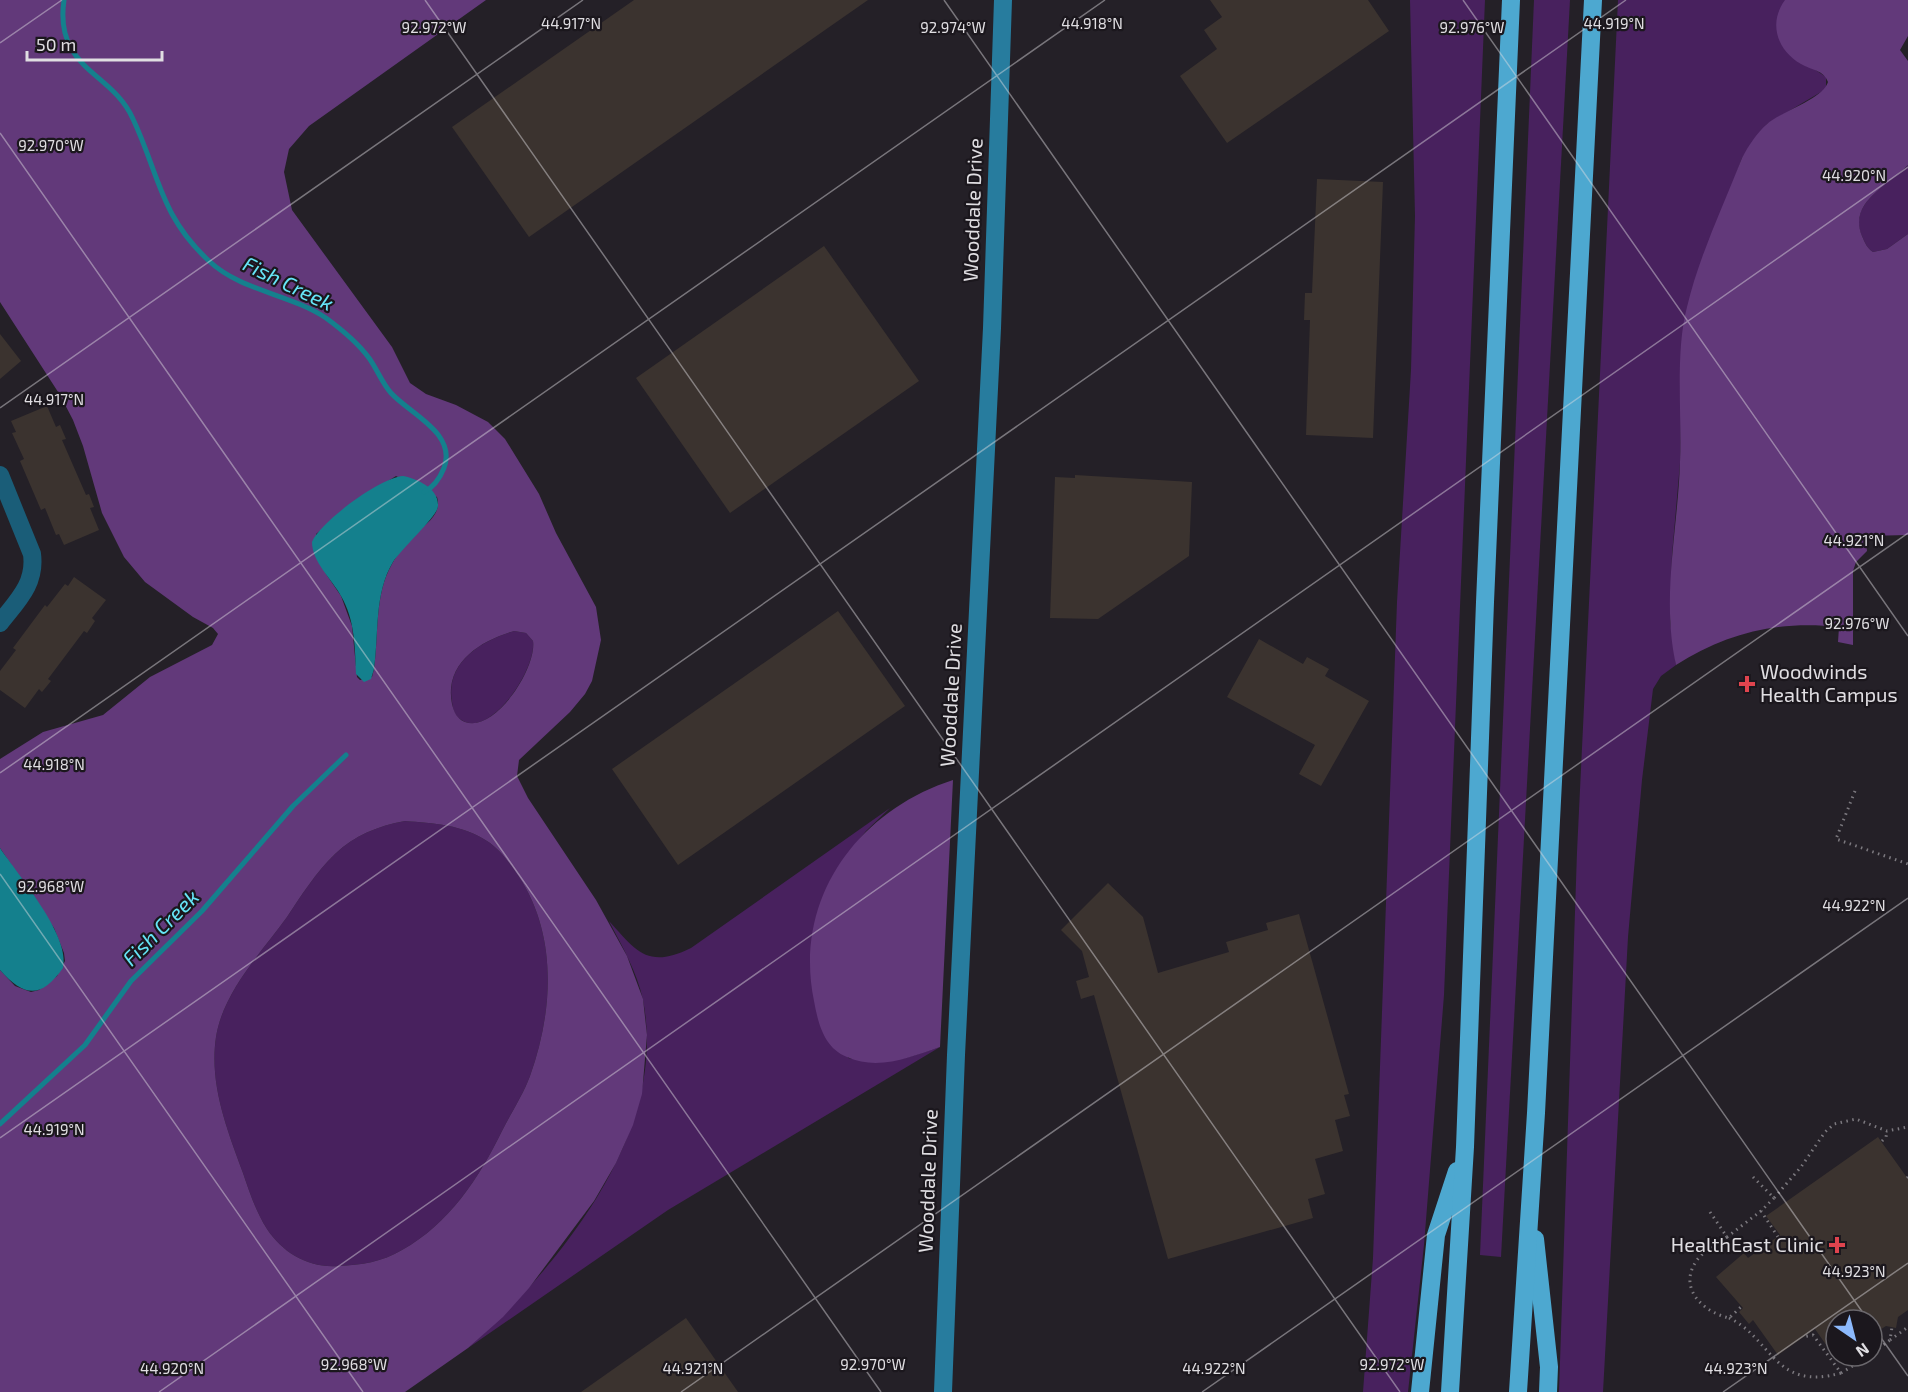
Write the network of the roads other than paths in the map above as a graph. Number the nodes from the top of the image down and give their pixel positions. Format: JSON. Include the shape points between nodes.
{"nodes":[{"id":1,"x":1003,"y":0,"type":"edge"},
{"id":2,"x":1511,"y":0,"type":"edge"},
{"id":3,"x":1593,"y":0,"type":"edge"},
{"id":4,"x":0,"y":475,"type":"edge"},
{"id":5,"x":0,"y":623,"type":"edge"},
{"id":6,"x":1465,"y":1147,"type":"junction"},
{"id":7,"x":1529,"y":1185,"type":"junction"},
{"id":8,"x":943,"y":1392,"type":"edge"},
{"id":9,"x":1420,"y":1392,"type":"edge"},
{"id":10,"x":1450,"y":1392,"type":"edge"},
{"id":11,"x":1518,"y":1392,"type":"edge"},
{"id":12,"x":1548,"y":1392,"type":"edge"}],
"edges":[{"from":1,"to":8,"type":"street","name":"Wooddale Drive","via":[[992,328]]},
{"from":2,"to":6,"type":"highway"},
{"from":3,"to":7,"type":"highway","via":[[1536,1113]]},
{"from":4,"to":5,"type":"street","via":[[34,566],[27,587]]},
{"from":6,"to":9,"type":"highway","via":[[1436,1235]]},
{"from":6,"to":10,"type":"highway"},
{"from":7,"to":11,"type":"highway"},
{"from":7,"to":12,"type":"highway","via":[[1549,1367]]}]}
